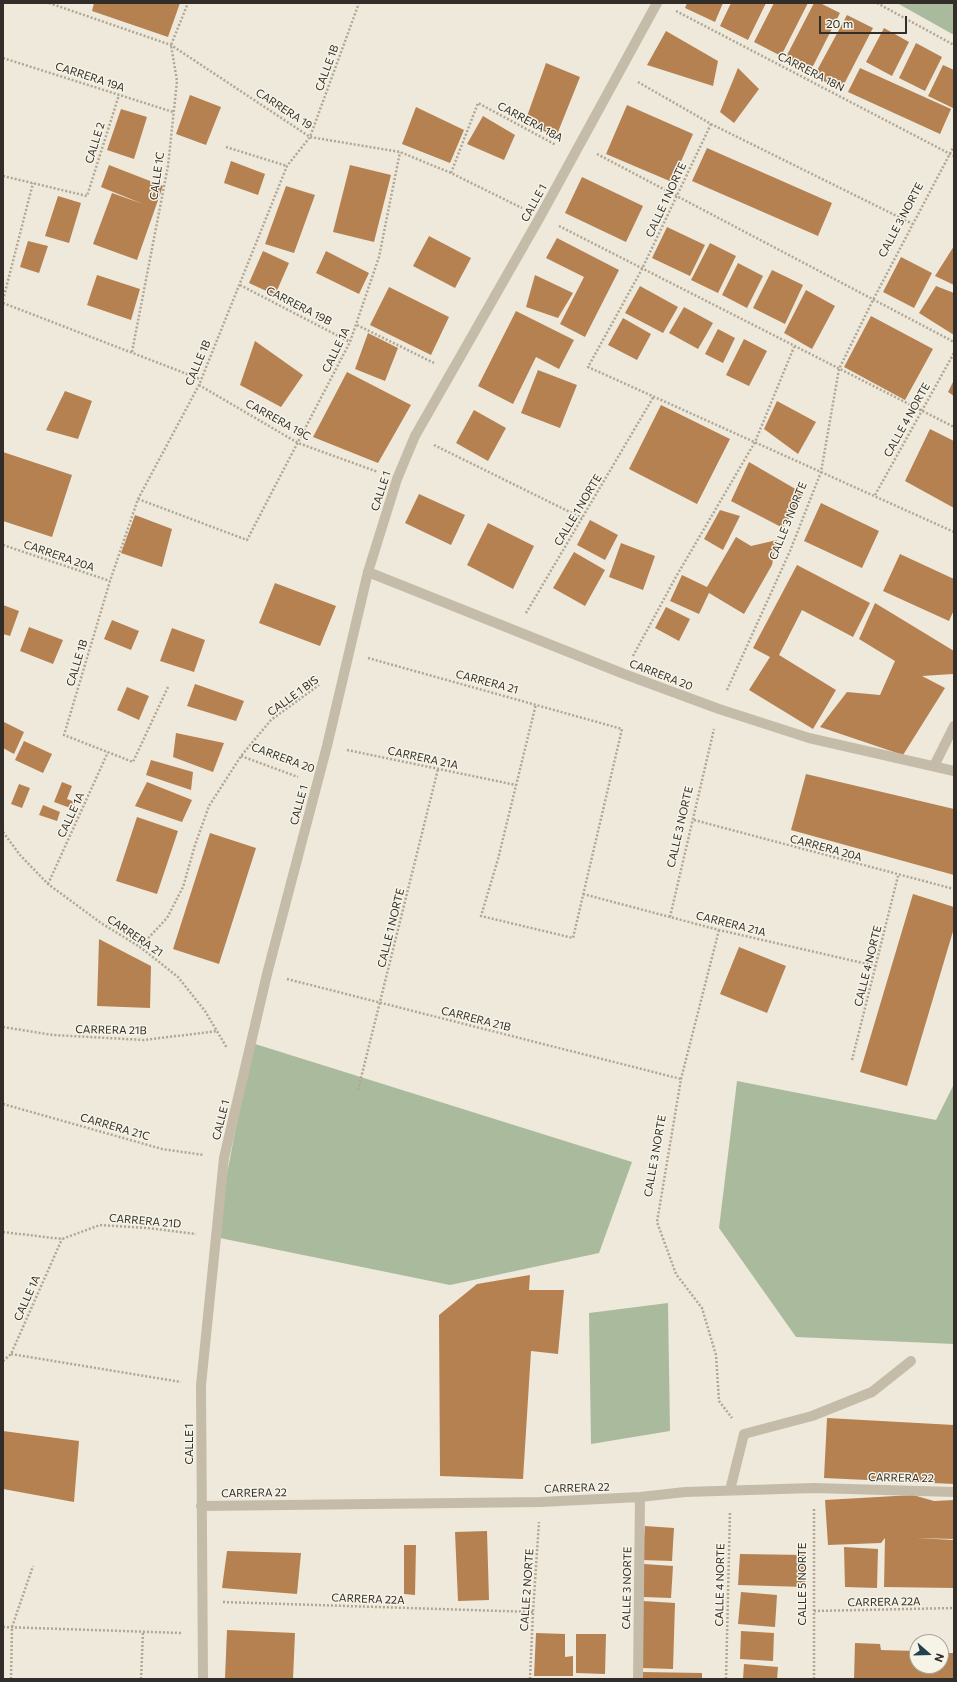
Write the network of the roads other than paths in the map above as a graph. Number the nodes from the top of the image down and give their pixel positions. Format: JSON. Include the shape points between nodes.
{"nodes":[{"id":1,"x":657,"y":3,"type":"edge"},
{"id":2,"x":368,"y":572,"type":"junction"},
{"id":3,"x":954,"y":726,"type":"edge"},
{"id":4,"x":934,"y":766,"type":"junction"},
{"id":5,"x":954,"y":771,"type":"edge"},
{"id":6,"x":911,"y":1361,"type":"dead end"},
{"id":7,"x":730,"y":1490,"type":"junction"},
{"id":8,"x":954,"y":1492,"type":"edge"},
{"id":9,"x":640,"y":1497,"type":"junction"},
{"id":10,"x":201,"y":1506,"type":"junction"},
{"id":11,"x":203,"y":1679,"type":"edge"},
{"id":12,"x":638,"y":1679,"type":"edge"}],
"edges":[{"from":1,"to":2,"type":"street","name":"CALLE 1","via":[[540,217],[415,436],[397,480]]},
{"from":2,"to":4,"type":"street","name":"CARRERA 20","via":[[719,709],[809,738]]},
{"from":2,"to":10,"type":"street","name":"CALLE 1","via":[[327,746],[267,974],[224,1158],[201,1385]]},
{"from":3,"to":4,"type":"street"},
{"from":4,"to":5,"type":"street","name":"CARRERA 20"},
{"from":6,"to":7,"type":"street","via":[[872,1392],[812,1416],[744,1434]]},
{"from":7,"to":8,"type":"street","name":"CARRERA 22","via":[[814,1488]]},
{"from":7,"to":9,"type":"street","name":"CARRERA 22"},
{"from":9,"to":10,"type":"street","name":"CARRERA 22","via":[[541,1502]]},
{"from":9,"to":12,"type":"street","name":"CALLE 3 NORTE"},
{"from":10,"to":11,"type":"street","name":"CALLE 1"}]}
